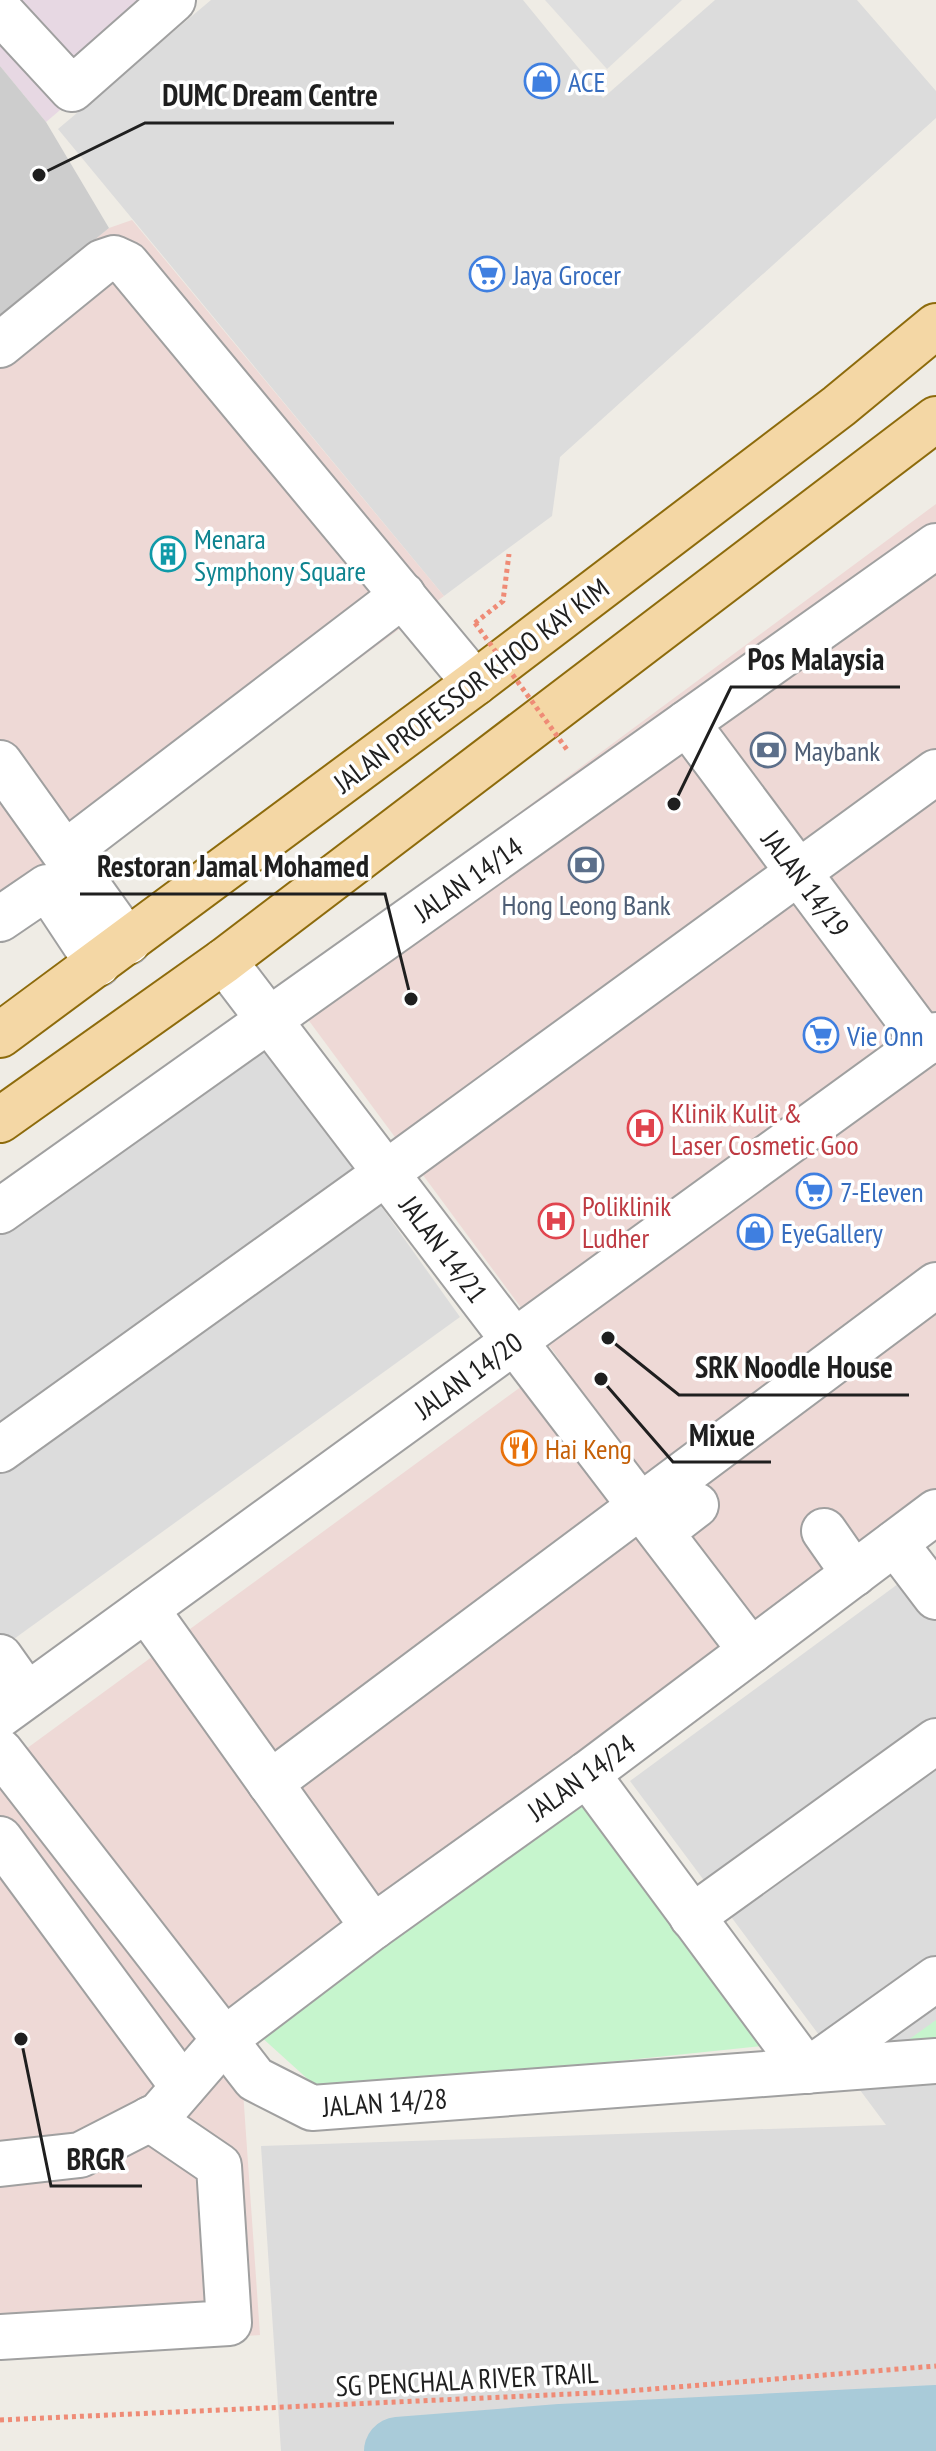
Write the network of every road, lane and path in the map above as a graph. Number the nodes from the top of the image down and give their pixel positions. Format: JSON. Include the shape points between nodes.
{"nodes":[{"id":1,"x":173,"y":0,"type":"edge"},
{"id":2,"x":0,"y":11,"type":"edge"},
{"id":3,"x":936,"y":326,"type":"edge"},
{"id":4,"x":0,"y":345,"type":"edge"},
{"id":5,"x":936,"y":419,"type":"edge"},
{"id":6,"x":936,"y":546,"type":"edge"},
{"id":7,"x":509,"y":554,"type":"dead end"},
{"id":8,"x":403,"y":595,"type":"junction"},
{"id":9,"x":475,"y":683,"type":"junction"},
{"id":10,"x":687,"y":723,"type":"junction"},
{"id":11,"x":568,"y":751,"type":"dead end"},
{"id":12,"x":0,"y":763,"type":"edge"},
{"id":13,"x":936,"y":772,"type":"edge"},
{"id":14,"x":65,"y":853,"type":"junction"},
{"id":15,"x":798,"y":872,"type":"junction"},
{"id":16,"x":0,"y":919,"type":"edge"},
{"id":17,"x":113,"y":953,"type":"junction"},
{"id":18,"x":224,"y":961,"type":"junction"},
{"id":19,"x":270,"y":1020,"type":"junction"},
{"id":20,"x":0,"y":1035,"type":"edge"},
{"id":21,"x":931,"y":1039,"type":"edge"},
{"id":22,"x":0,"y":1120,"type":"edge"},
{"id":23,"x":386,"y":1173,"type":"junction"},
{"id":24,"x":0,"y":1211,"type":"edge"},
{"id":25,"x":936,"y":1285,"type":"edge"},
{"id":26,"x":515,"y":1342,"type":"junction"},
{"id":27,"x":0,"y":1450,"type":"edge"},
{"id":28,"x":696,"y":1505,"type":"dead end"},
{"id":29,"x":936,"y":1512,"type":"edge"},
{"id":30,"x":651,"y":1520,"type":"junction"},
{"id":31,"x":824,"y":1531,"type":"dead end"},
{"id":32,"x":895,"y":1543,"type":"junction"},
{"id":33,"x":854,"y":1574,"type":"junction"},
{"id":34,"x":936,"y":1597,"type":"edge"},
{"id":35,"x":146,"y":1609,"type":"junction"},
{"id":36,"x":751,"y":1651,"type":"junction"},
{"id":37,"x":0,"y":1657,"type":"edge"},
{"id":38,"x":14,"y":1705,"type":"edge"},
{"id":39,"x":936,"y":1741,"type":"edge"},
{"id":40,"x":0,"y":1751,"type":"edge"},
{"id":41,"x":587,"y":1774,"type":"junction"},
{"id":42,"x":270,"y":1783,"type":"junction"},
{"id":43,"x":0,"y":1839,"type":"edge"},
{"id":44,"x":692,"y":1917,"type":"junction"},
{"id":45,"x":373,"y":1927,"type":"junction"},
{"id":46,"x":936,"y":1979,"type":"edge"},
{"id":47,"x":224,"y":2040,"type":"junction"},
{"id":48,"x":936,"y":2061,"type":"edge"},
{"id":49,"x":807,"y":2071,"type":"junction"},
{"id":50,"x":183,"y":2087,"type":"junction"},
{"id":51,"x":150,"y":2119,"type":"junction"},
{"id":52,"x":0,"y":2164,"type":"edge"},
{"id":53,"x":0,"y":2337,"type":"edge"},
{"id":54,"x":936,"y":2366,"type":"edge"},
{"id":55,"x":0,"y":2420,"type":"edge"}],
"edges":[{"from":1,"to":2,"type":"street","via":[[72,89]]},
{"from":3,"to":9,"type":"main road","name":"JALAN PROFESSOR KHOO KAY KIM"},
{"from":4,"to":8,"type":"street","via":[[102,262],[114,258],[127,264]]},
{"from":5,"to":18,"type":"main road"},
{"from":6,"to":10,"type":"street","name":"JALAN 14/14"},
{"from":7,"to":11,"type":"path","bridge":true,"via":[[503,601],[475,623]]},
{"from":8,"to":9,"type":"street"},
{"from":8,"to":14,"type":"street"},
{"from":9,"to":17,"type":"main road","name":"JALAN PROFESSOR KHOO KAY KIM"},
{"from":10,"to":15,"type":"street","name":"JALAN 14/19"},
{"from":10,"to":19,"type":"street","name":"JALAN 14/14"},
{"from":12,"to":14,"type":"street"},
{"from":13,"to":15,"type":"street"},
{"from":14,"to":17,"type":"street"},
{"from":15,"to":21,"type":"street","name":"JALAN 14/19"},
{"from":15,"to":23,"type":"street"},
{"from":16,"to":17,"type":"street","via":[[47,887]]},
{"from":17,"to":20,"type":"main road","name":"JALAN PROFESSOR KHOO KAY KIM"},
{"from":18,"to":19,"type":"street","name":"JALAN 14/21"},
{"from":18,"to":22,"type":"main road"},
{"from":19,"to":23,"type":"street","name":"JALAN 14/21"},
{"from":19,"to":24,"type":"street","name":"JALAN 14/14"},
{"from":21,"to":26,"type":"street","name":"JALAN 14/20"},
{"from":23,"to":26,"type":"street","name":"JALAN 14/21"},
{"from":23,"to":27,"type":"street"},
{"from":25,"to":30,"type":"street"},
{"from":26,"to":30,"type":"street","name":"JALAN 14/21"},
{"from":26,"to":35,"type":"street","name":"JALAN 14/20"},
{"from":28,"to":30,"type":"street"},
{"from":29,"to":32,"type":"street","name":"JALAN 14/24"},
{"from":30,"to":36,"type":"street","name":"JALAN 14/21"},
{"from":30,"to":42,"type":"street"},
{"from":31,"to":33,"type":"street"},
{"from":32,"to":33,"type":"street","name":"JALAN 14/24"},
{"from":32,"to":34,"type":"street"},
{"from":33,"to":36,"type":"street","name":"JALAN 14/24"},
{"from":35,"to":38,"type":"street","name":"JALAN 14/20"},
{"from":35,"to":42,"type":"street"},
{"from":36,"to":41,"type":"street","name":"JALAN 14/24"},
{"from":37,"to":38,"type":"street"},
{"from":39,"to":44,"type":"street"},
{"from":40,"to":47,"type":"street","name":"JALAN 14/28"},
{"from":41,"to":44,"type":"street"},
{"from":41,"to":45,"type":"street","name":"JALAN 14/24"},
{"from":42,"to":45,"type":"street"},
{"from":43,"to":50,"type":"street"},
{"from":44,"to":49,"type":"street"},
{"from":45,"to":47,"type":"street","name":"JALAN 14/24"},
{"from":46,"to":49,"type":"street"},
{"from":47,"to":49,"type":"street","name":"JALAN 14/28","via":[[255,2079],[312,2108]]},
{"from":47,"to":50,"type":"street","name":"JALAN 14/24"},
{"from":48,"to":49,"type":"street","name":"JALAN 14/28"},
{"from":50,"to":51,"type":"street","name":"JALAN 14/24"},
{"from":51,"to":52,"type":"street","name":"JALAN 14/24","via":[[80,2155]]},
{"from":51,"to":53,"type":"street","via":[[219,2166],[229,2323]]},
{"from":54,"to":55,"type":"path","name":"SG PENCHALA RIVER TRAIL","via":[[615,2392]]}]}
